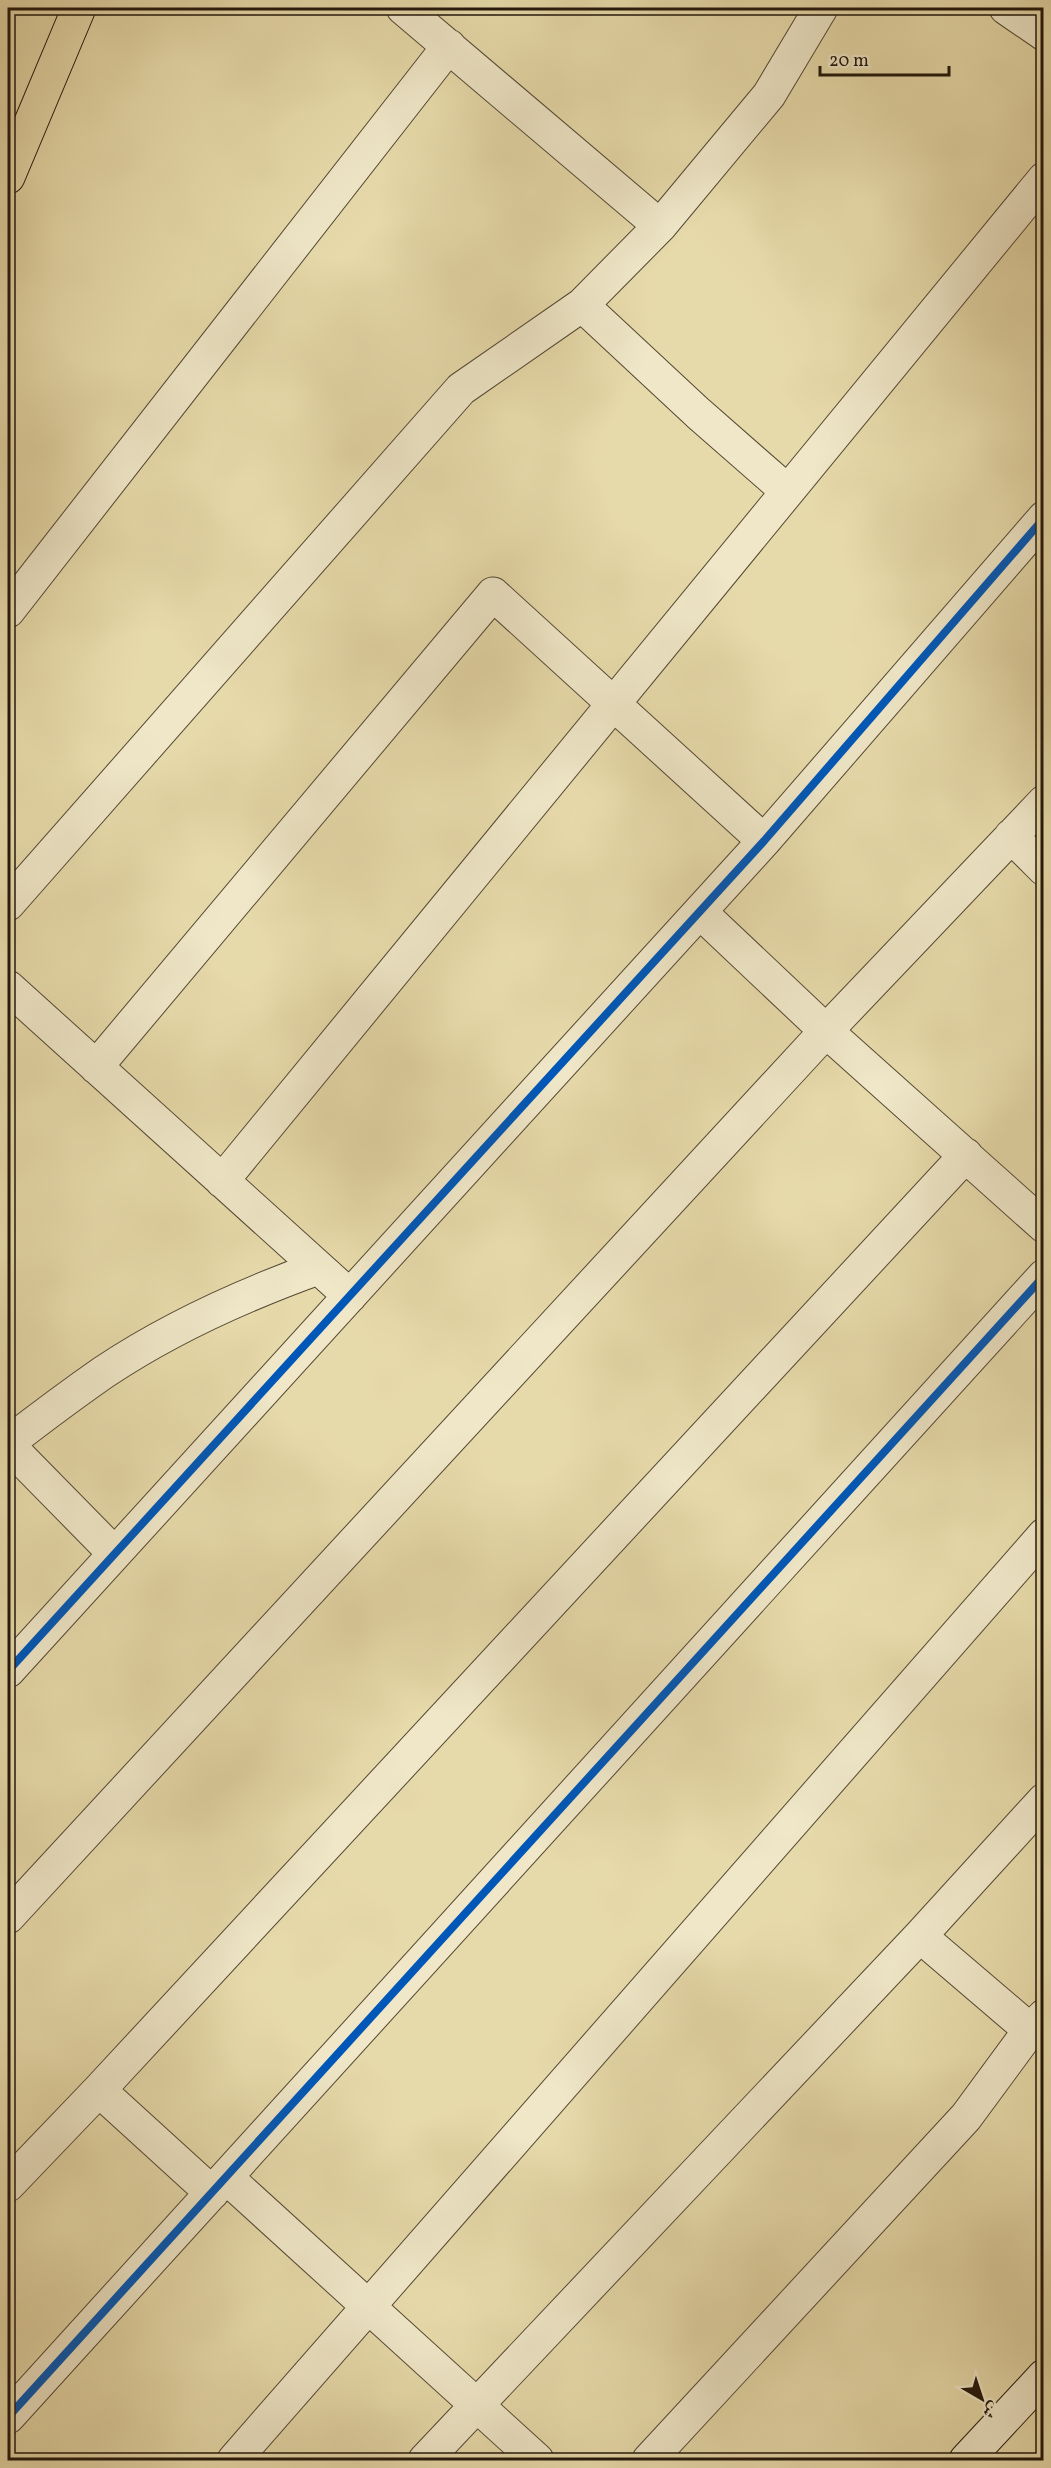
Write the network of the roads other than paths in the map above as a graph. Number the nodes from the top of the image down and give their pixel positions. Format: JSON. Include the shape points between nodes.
{"nodes":[{"id":1,"x":79,"y":8,"type":"edge"},
{"id":2,"x":403,"y":8,"type":"edge"},
{"id":3,"x":821,"y":8,"type":"edge"},
{"id":4,"x":1006,"y":8,"type":"edge"},
{"id":5,"x":1044,"y":34,"type":"edge"},
{"id":6,"x":449,"y":46,"type":"junction"},
{"id":7,"x":8,"y":177,"type":"edge"},
{"id":8,"x":1044,"y":179,"type":"edge"},
{"id":9,"x":660,"y":226,"type":"junction"},
{"id":10,"x":582,"y":305,"type":"junction"},
{"id":11,"x":788,"y":491,"type":"junction"},
{"id":12,"x":1044,"y":518,"type":"edge"},
{"id":13,"x":8,"y":611,"type":"edge"},
{"id":14,"x":613,"y":703,"type":"junction"},
{"id":15,"x":1044,"y":802,"type":"edge"},
{"id":16,"x":1011,"y":836,"type":"junction"},
{"id":17,"x":764,"y":841,"type":"junction"},
{"id":18,"x":1044,"y":869,"type":"edge"},
{"id":19,"x":8,"y":904,"type":"edge"},
{"id":20,"x":700,"y":912,"type":"junction"},
{"id":21,"x":8,"y":987,"type":"edge"},
{"id":22,"x":826,"y":1031,"type":"junction"},
{"id":23,"x":96,"y":1067,"type":"junction"},
{"id":24,"x":966,"y":1155,"type":"junction"},
{"id":25,"x":222,"y":1181,"type":"junction"},
{"id":26,"x":1044,"y":1226,"type":"edge"},
{"id":27,"x":318,"y":1268,"type":"junction"},
{"id":28,"x":1044,"y":1276,"type":"edge"},
{"id":29,"x":350,"y":1296,"type":"junction"},
{"id":30,"x":8,"y":1444,"type":"edge"},
{"id":31,"x":1044,"y":1535,"type":"edge"},
{"id":32,"x":114,"y":1553,"type":"junction"},
{"id":33,"x":8,"y":1671,"type":"edge"},
{"id":34,"x":1044,"y":1800,"type":"edge"},
{"id":35,"x":8,"y":1917,"type":"edge"},
{"id":36,"x":920,"y":1936,"type":"junction"},
{"id":37,"x":1037,"y":2023,"type":"edge"},
{"id":38,"x":99,"y":2090,"type":"junction"},
{"id":39,"x":8,"y":2185,"type":"edge"},
{"id":40,"x":219,"y":2185,"type":"junction"},
{"id":41,"x":368,"y":2307,"type":"junction"},
{"id":42,"x":1044,"y":2376,"type":"edge"},
{"id":43,"x":476,"y":2405,"type":"junction"},
{"id":44,"x":8,"y":2417,"type":"edge"},
{"id":45,"x":234,"y":2460,"type":"edge"},
{"id":46,"x":425,"y":2460,"type":"edge"},
{"id":47,"x":537,"y":2460,"type":"edge"},
{"id":48,"x":649,"y":2460,"type":"edge"},
{"id":49,"x":966,"y":2460,"type":"edge"}],
"edges":[{"from":1,"to":7,"type":"main road"},
{"from":2,"to":6,"type":"street"},
{"from":3,"to":9,"type":"street","via":[[770,95]]},
{"from":4,"to":5,"type":"street"},
{"from":6,"to":9,"type":"street"},
{"from":6,"to":13,"type":"street"},
{"from":8,"to":11,"type":"street"},
{"from":9,"to":10,"type":"street"},
{"from":10,"to":11,"type":"street"},
{"from":10,"to":19,"type":"street","via":[[461,389]]},
{"from":11,"to":14,"type":"street"},
{"from":12,"to":17,"type":"street"},
{"from":14,"to":17,"type":"street"},
{"from":14,"to":23,"type":"street","via":[[493,594]]},
{"from":14,"to":25,"type":"street"},
{"from":15,"to":16,"type":"street"},
{"from":16,"to":18,"type":"street"},
{"from":16,"to":22,"type":"street"},
{"from":17,"to":20,"type":"street"},
{"from":20,"to":22,"type":"street"},
{"from":20,"to":29,"type":"street"},
{"from":21,"to":23,"type":"street"},
{"from":22,"to":24,"type":"street"},
{"from":22,"to":35,"type":"street"},
{"from":23,"to":25,"type":"street"},
{"from":24,"to":26,"type":"street"},
{"from":24,"to":38,"type":"street"},
{"from":25,"to":27,"type":"street"},
{"from":27,"to":29,"type":"street"},
{"from":27,"to":30,"type":"street","via":[[254,1292],[162,1338],[104,1372]]},
{"from":28,"to":40,"type":"street"},
{"from":29,"to":32,"type":"street"},
{"from":30,"to":32,"type":"street"},
{"from":31,"to":41,"type":"street"},
{"from":32,"to":33,"type":"street"},
{"from":34,"to":36,"type":"street"},
{"from":36,"to":37,"type":"street"},
{"from":36,"to":43,"type":"street"},
{"from":37,"to":48,"type":"street","via":[[966,2117]]},
{"from":38,"to":39,"type":"street"},
{"from":38,"to":40,"type":"street"},
{"from":40,"to":41,"type":"street"},
{"from":40,"to":44,"type":"street"},
{"from":41,"to":43,"type":"street"},
{"from":41,"to":45,"type":"street"},
{"from":42,"to":49,"type":"street"},
{"from":43,"to":46,"type":"street"},
{"from":43,"to":47,"type":"street"}]}
